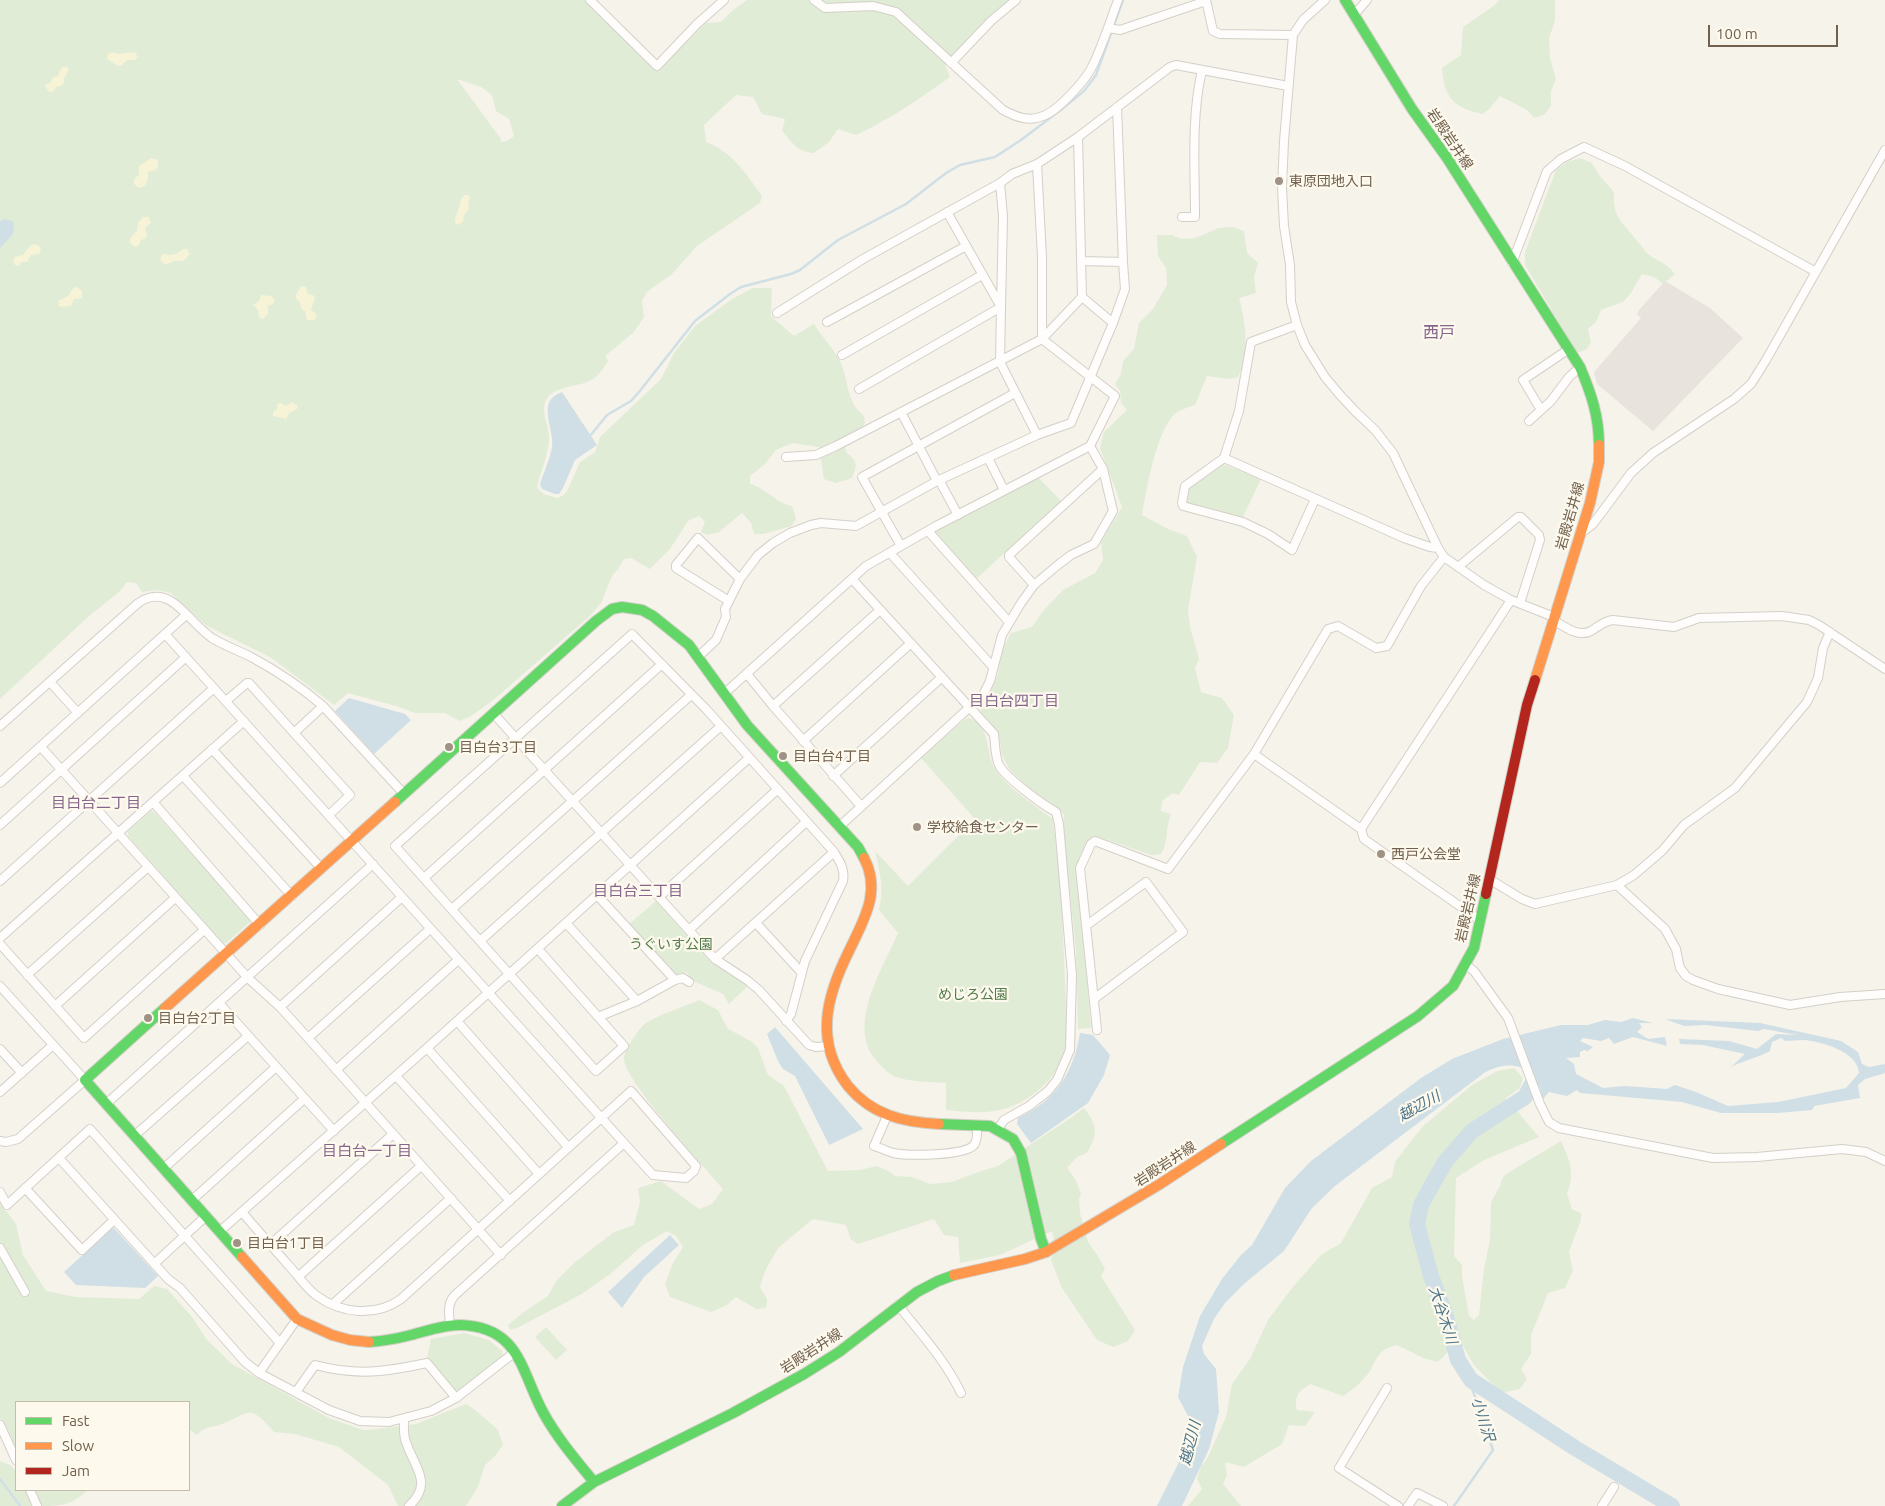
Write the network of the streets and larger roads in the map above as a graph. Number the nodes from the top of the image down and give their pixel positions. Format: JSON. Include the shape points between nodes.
{"nodes":[{"id":1,"x":590,"y":0,"type":"edge"},
{"id":2,"x":724,"y":0,"type":"edge"},
{"id":3,"x":814,"y":0,"type":"edge"},
{"id":4,"x":1016,"y":0,"type":"edge"},
{"id":5,"x":1118,"y":0,"type":"edge"},
{"id":6,"x":1206,"y":0,"type":"edge"},
{"id":7,"x":1325,"y":0,"type":"edge"},
{"id":8,"x":1345,"y":0,"type":"edge"},
{"id":9,"x":1367,"y":0,"type":"edge"},
{"id":10,"x":1354,"y":15,"type":"junction"},
{"id":11,"x":1108,"y":28,"type":"junction"},
{"id":12,"x":1293,"y":35,"type":"junction"},
{"id":13,"x":950,"y":63,"type":"junction"},
{"id":14,"x":1202,"y":70,"type":"junction"},
{"id":15,"x":1288,"y":86,"type":"junction"},
{"id":16,"x":1117,"y":107,"type":"junction"},
{"id":17,"x":1078,"y":137,"type":"junction"},
{"id":18,"x":1885,"y":150,"type":"edge"},
{"id":19,"x":1037,"y":164,"type":"junction"},
{"id":20,"x":1000,"y":183,"type":"junction"},
{"id":21,"x":947,"y":212,"type":"junction"},
{"id":22,"x":1182,"y":217,"type":"dead end"},
{"id":23,"x":966,"y":246,"type":"junction"},
{"id":24,"x":1081,"y":261,"type":"junction"},
{"id":25,"x":1123,"y":262,"type":"junction"},
{"id":26,"x":1512,"y":263,"type":"junction"},
{"id":27,"x":1816,"y":272,"type":"junction"},
{"id":28,"x":982,"y":275,"type":"junction"},
{"id":29,"x":1082,"y":297,"type":"junction"},
{"id":30,"x":1001,"y":307,"type":"junction"},
{"id":31,"x":777,"y":313,"type":"dead end"},
{"id":32,"x":827,"y":322,"type":"dead end"},
{"id":33,"x":1113,"y":323,"type":"junction"},
{"id":34,"x":1297,"y":325,"type":"junction"},
{"id":35,"x":1042,"y":339,"type":"junction"},
{"id":36,"x":1569,"y":349,"type":"junction"},
{"id":37,"x":842,"y":355,"type":"dead end"},
{"id":38,"x":1000,"y":362,"type":"junction"},
{"id":39,"x":1580,"y":367,"type":"junction"},
{"id":40,"x":1091,"y":377,"type":"junction"},
{"id":41,"x":859,"y":389,"type":"dead end"},
{"id":42,"x":1015,"y":393,"type":"junction"},
{"id":43,"x":1541,"y":410,"type":"junction"},
{"id":44,"x":901,"y":412,"type":"junction"},
{"id":45,"x":1529,"y":421,"type":"dead end"},
{"id":46,"x":1037,"y":435,"type":"junction"},
{"id":47,"x":920,"y":446,"type":"junction"},
{"id":48,"x":1090,"y":446,"type":"junction"},
{"id":49,"x":786,"y":457,"type":"dead end"},
{"id":50,"x":988,"y":458,"type":"junction"},
{"id":51,"x":1224,"y":458,"type":"junction"},
{"id":52,"x":1103,"y":469,"type":"junction"},
{"id":53,"x":938,"y":481,"type":"junction"},
{"id":54,"x":1004,"y":490,"type":"junction"},
{"id":55,"x":1315,"y":500,"type":"junction"},
{"id":56,"x":882,"y":511,"type":"junction"},
{"id":57,"x":958,"y":515,"type":"junction"},
{"id":58,"x":928,"y":531,"type":"junction"},
{"id":59,"x":1580,"y":534,"type":"junction"},
{"id":60,"x":901,"y":546,"type":"junction"},
{"id":61,"x":1438,"y":548,"type":"junction"},
{"id":62,"x":890,"y":553,"type":"junction"},
{"id":63,"x":1444,"y":557,"type":"junction"},
{"id":64,"x":1458,"y":567,"type":"junction"},
{"id":65,"x":740,"y":579,"type":"junction"},
{"id":66,"x":852,"y":579,"type":"junction"},
{"id":67,"x":1034,"y":586,"type":"junction"},
{"id":68,"x":1511,"y":600,"type":"junction"},
{"id":69,"x":729,"y":601,"type":"junction"},
{"id":70,"x":1520,"y":604,"type":"junction"},
{"id":71,"x":880,"y":610,"type":"junction"},
{"id":72,"x":186,"y":615,"type":"junction"},
{"id":73,"x":1553,"y":619,"type":"junction"},
{"id":74,"x":1009,"y":622,"type":"junction"},
{"id":75,"x":1830,"y":632,"type":"junction"},
{"id":76,"x":165,"y":634,"type":"junction"},
{"id":77,"x":911,"y":643,"type":"junction"},
{"id":78,"x":699,"y":656,"type":"junction"},
{"id":79,"x":186,"y":657,"type":"junction"},
{"id":80,"x":662,"y":664,"type":"junction"},
{"id":81,"x":993,"y":667,"type":"junction"},
{"id":82,"x":1885,"y":669,"type":"edge"},
{"id":83,"x":746,"y":674,"type":"junction"},
{"id":84,"x":942,"y":677,"type":"junction"},
{"id":85,"x":50,"y":682,"type":"junction"},
{"id":86,"x":214,"y":688,"type":"junction"},
{"id":87,"x":724,"y":693,"type":"junction"},
{"id":88,"x":691,"y":695,"type":"junction"},
{"id":89,"x":226,"y":701,"type":"junction"},
{"id":90,"x":322,"y":706,"type":"junction"},
{"id":91,"x":773,"y":706,"type":"junction"},
{"id":92,"x":970,"y":708,"type":"junction"},
{"id":93,"x":78,"y":713,"type":"junction"},
{"id":94,"x":492,"y":713,"type":"junction"},
{"id":95,"x":244,"y":721,"type":"junction"},
{"id":96,"x":0,"y":726,"type":"edge"},
{"id":97,"x":721,"y":726,"type":"junction"},
{"id":98,"x":294,"y":733,"type":"junction"},
{"id":99,"x":516,"y":739,"type":"junction"},
{"id":100,"x":803,"y":741,"type":"junction"},
{"id":101,"x":41,"y":747,"type":"junction"},
{"id":102,"x":212,"y":749,"type":"junction"},
{"id":103,"x":1254,"y":754,"type":"junction"},
{"id":104,"x":749,"y":758,"type":"junction"},
{"id":105,"x":62,"y":770,"type":"junction"},
{"id":106,"x":544,"y":770,"type":"junction"},
{"id":107,"x":183,"y":776,"type":"junction"},
{"id":108,"x":833,"y":776,"type":"junction"},
{"id":109,"x":0,"y":782,"type":"edge"},
{"id":110,"x":777,"y":790,"type":"junction"},
{"id":111,"x":404,"y":794,"type":"junction"},
{"id":112,"x":90,"y":801,"type":"junction"},
{"id":113,"x":572,"y":801,"type":"junction"},
{"id":114,"x":153,"y":802,"type":"junction"},
{"id":115,"x":861,"y":806,"type":"junction"},
{"id":116,"x":329,"y":815,"type":"junction"},
{"id":117,"x":806,"y":822,"type":"junction"},
{"id":118,"x":0,"y":825,"type":"edge"},
{"id":119,"x":840,"y":826,"type":"junction"},
{"id":120,"x":1361,"y":829,"type":"junction"},
{"id":121,"x":119,"y":833,"type":"junction"},
{"id":122,"x":601,"y":833,"type":"junction"},
{"id":123,"x":352,"y":841,"type":"junction"},
{"id":124,"x":834,"y":852,"type":"junction"},
{"id":125,"x":373,"y":864,"type":"junction"},
{"id":126,"x":629,"y":866,"type":"junction"},
{"id":127,"x":148,"y":867,"type":"junction"},
{"id":128,"x":321,"y":868,"type":"junction"},
{"id":129,"x":424,"y":878,"type":"junction"},
{"id":130,"x":1488,"y":879,"type":"junction"},
{"id":131,"x":0,"y":881,"type":"edge"},
{"id":132,"x":1617,"y":885,"type":"junction"},
{"id":133,"x":597,"y":895,"type":"junction"},
{"id":134,"x":292,"y":896,"type":"junction"},
{"id":135,"x":402,"y":897,"type":"junction"},
{"id":136,"x":658,"y":897,"type":"junction"},
{"id":137,"x":175,"y":898,"type":"junction"},
{"id":138,"x":452,"y":910,"type":"junction"},
{"id":139,"x":1481,"y":921,"type":"junction"},
{"id":140,"x":566,"y":923,"type":"junction"},
{"id":141,"x":756,"y":923,"type":"junction"},
{"id":142,"x":260,"y":924,"type":"junction"},
{"id":143,"x":1087,"y":925,"type":"junction"},
{"id":144,"x":430,"y":929,"type":"junction"},
{"id":145,"x":204,"y":930,"type":"junction"},
{"id":146,"x":688,"y":930,"type":"junction"},
{"id":147,"x":0,"y":938,"type":"edge"},
{"id":148,"x":480,"y":941,"type":"junction"},
{"id":149,"x":0,"y":944,"type":"edge"},
{"id":150,"x":538,"y":949,"type":"junction"},
{"id":151,"x":226,"y":954,"type":"junction"},
{"id":152,"x":715,"y":959,"type":"junction"},
{"id":153,"x":458,"y":960,"type":"junction"},
{"id":154,"x":1466,"y":965,"type":"junction"},
{"id":155,"x":801,"y":972,"type":"junction"},
{"id":156,"x":509,"y":974,"type":"junction"},
{"id":157,"x":27,"y":975,"type":"junction"},
{"id":158,"x":248,"y":978,"type":"junction"},
{"id":159,"x":675,"y":980,"type":"junction"},
{"id":160,"x":689,"y":982,"type":"dead end"},
{"id":161,"x":0,"y":986,"type":"edge"},
{"id":162,"x":488,"y":993,"type":"junction"},
{"id":163,"x":1885,"y":994,"type":"edge"},
{"id":164,"x":1094,"y":999,"type":"junction"},
{"id":165,"x":637,"y":1001,"type":"junction"},
{"id":166,"x":219,"y":1004,"type":"junction"},
{"id":167,"x":55,"y":1006,"type":"junction"},
{"id":168,"x":280,"y":1007,"type":"junction"},
{"id":169,"x":598,"y":1017,"type":"junction"},
{"id":170,"x":457,"y":1021,"type":"junction"},
{"id":171,"x":786,"y":1021,"type":"junction"},
{"id":172,"x":1097,"y":1030,"type":"dead end"},
{"id":173,"x":248,"y":1036,"type":"junction"},
{"id":174,"x":308,"y":1038,"type":"junction"},
{"id":175,"x":53,"y":1045,"type":"junction"},
{"id":176,"x":828,"y":1046,"type":"junction"},
{"id":177,"x":427,"y":1048,"type":"junction"},
{"id":178,"x":0,"y":1049,"type":"edge"},
{"id":179,"x":276,"y":1067,"type":"junction"},
{"id":180,"x":336,"y":1070,"type":"junction"},
{"id":181,"x":22,"y":1073,"type":"junction"},
{"id":182,"x":396,"y":1076,"type":"junction"},
{"id":183,"x":84,"y":1080,"type":"junction"},
{"id":184,"x":0,"y":1092,"type":"edge"},
{"id":185,"x":304,"y":1099,"type":"junction"},
{"id":186,"x":366,"y":1102,"type":"junction"},
{"id":187,"x":106,"y":1104,"type":"junction"},
{"id":188,"x":887,"y":1116,"type":"junction"},
{"id":189,"x":601,"y":1118,"type":"junction"},
{"id":190,"x":977,"y":1126,"type":"junction"},
{"id":191,"x":998,"y":1129,"type":"junction"},
{"id":192,"x":334,"y":1131,"type":"junction"},
{"id":193,"x":393,"y":1134,"type":"junction"},
{"id":194,"x":134,"y":1136,"type":"junction"},
{"id":195,"x":0,"y":1141,"type":"edge"},
{"id":196,"x":624,"y":1143,"type":"junction"},
{"id":197,"x":568,"y":1147,"type":"junction"},
{"id":198,"x":59,"y":1158,"type":"junction"},
{"id":199,"x":1885,"y":1161,"type":"edge"},
{"id":200,"x":421,"y":1166,"type":"junction"},
{"id":201,"x":163,"y":1169,"type":"junction"},
{"id":202,"x":539,"y":1174,"type":"junction"},
{"id":203,"x":25,"y":1188,"type":"junction"},
{"id":204,"x":0,"y":1192,"type":"edge"},
{"id":205,"x":451,"y":1198,"type":"junction"},
{"id":206,"x":191,"y":1201,"type":"junction"},
{"id":207,"x":510,"y":1201,"type":"junction"},
{"id":208,"x":242,"y":1212,"type":"junction"},
{"id":209,"x":205,"y":1216,"type":"junction"},
{"id":210,"x":114,"y":1220,"type":"junction"},
{"id":211,"x":479,"y":1229,"type":"junction"},
{"id":212,"x":219,"y":1232,"type":"junction"},
{"id":213,"x":184,"y":1235,"type":"junction"},
{"id":214,"x":270,"y":1245,"type":"junction"},
{"id":215,"x":0,"y":1248,"type":"edge"},
{"id":216,"x":1046,"y":1252,"type":"junction"},
{"id":217,"x":501,"y":1255,"type":"junction"},
{"id":218,"x":154,"y":1264,"type":"junction"},
{"id":219,"x":298,"y":1276,"type":"junction"},
{"id":220,"x":24,"y":1292,"type":"dead end"},
{"id":221,"x":333,"y":1304,"type":"junction"},
{"id":222,"x":898,"y":1306,"type":"junction"},
{"id":223,"x":297,"y":1319,"type":"junction"},
{"id":224,"x":450,"y":1324,"type":"junction"},
{"id":225,"x":280,"y":1343,"type":"junction"},
{"id":226,"x":515,"y":1352,"type":"junction"},
{"id":227,"x":259,"y":1373,"type":"junction"},
{"id":228,"x":1387,"y":1388,"type":"dead end"},
{"id":229,"x":296,"y":1392,"type":"junction"},
{"id":230,"x":961,"y":1393,"type":"dead end"},
{"id":231,"x":456,"y":1398,"type":"junction"},
{"id":232,"x":404,"y":1419,"type":"junction"},
{"id":233,"x":0,"y":1424,"type":"edge"},
{"id":234,"x":15,"y":1458,"type":"edge"},
{"id":235,"x":594,"y":1482,"type":"junction"},
{"id":236,"x":1614,"y":1487,"type":"dead end"},
{"id":237,"x":30,"y":1491,"type":"edge"},
{"id":238,"x":37,"y":1506,"type":"edge"},
{"id":239,"x":408,"y":1506,"type":"edge"},
{"id":240,"x":562,"y":1506,"type":"edge"},
{"id":241,"x":1398,"y":1506,"type":"edge"},
{"id":242,"x":1408,"y":1506,"type":"edge"},
{"id":243,"x":1443,"y":1506,"type":"edge"},
{"id":244,"x":1602,"y":1506,"type":"edge"}],
"edges":[{"from":1,"to":2,"type":"street","via":[[657,66]]},
{"from":3,"to":13,"type":"street","via":[[825,8],[873,6],[896,12]]},
{"from":4,"to":13,"type":"street"},
{"from":5,"to":11,"type":"street"},
{"from":6,"to":11,"type":"street","via":[[1120,30]]},
{"from":6,"to":12,"type":"street","via":[[1213,31],[1220,34]]},
{"from":7,"to":12,"type":"street","via":[[1302,20]]},
{"from":8,"to":10,"type":"street","name":"岩殿岩井線"},
{"from":9,"to":10,"type":"street"},
{"from":10,"to":26,"type":"street","name":"岩殿岩井線"},
{"from":11,"to":13,"type":"street","via":[[1093,66],[1079,85],[1044,116],[1022,119],[1004,110]]},
{"from":12,"to":15,"type":"street"},
{"from":14,"to":15,"type":"street"},
{"from":14,"to":16,"type":"street","via":[[1176,65],[1170,67]]},
{"from":14,"to":22,"type":"street","via":[[1194,134],[1195,217]]},
{"from":15,"to":34,"type":"street","via":[[1282,188],[1291,302]]},
{"from":16,"to":17,"type":"street"},
{"from":16,"to":25,"type":"street"},
{"from":17,"to":19,"type":"street"},
{"from":17,"to":24,"type":"street"},
{"from":18,"to":27,"type":"street"},
{"from":19,"to":20,"type":"street","via":[[1012,174]]},
{"from":19,"to":35,"type":"street"},
{"from":20,"to":21,"type":"street"},
{"from":20,"to":30,"type":"street","via":[[1003,216]]},
{"from":21,"to":23,"type":"street"},
{"from":21,"to":31,"type":"street"},
{"from":23,"to":28,"type":"street"},
{"from":23,"to":32,"type":"street"},
{"from":24,"to":25,"type":"street"},
{"from":24,"to":29,"type":"street"},
{"from":25,"to":33,"type":"street","via":[[1126,289]]},
{"from":26,"to":27,"type":"street","via":[[1547,171],[1584,147],[1625,166]]},
{"from":26,"to":36,"type":"street","name":"岩殿岩井線"},
{"from":27,"to":59,"type":"street","via":[[1751,384],[1641,463],[1593,524]]},
{"from":28,"to":30,"type":"street"},
{"from":28,"to":37,"type":"street"},
{"from":29,"to":33,"type":"street"},
{"from":29,"to":35,"type":"street"},
{"from":30,"to":38,"type":"street"},
{"from":30,"to":41,"type":"street"},
{"from":33,"to":40,"type":"street"},
{"from":34,"to":51,"type":"street","via":[[1251,342],[1239,411]]},
{"from":34,"to":61,"type":"street","via":[[1325,377],[1393,453]]},
{"from":35,"to":38,"type":"street"},
{"from":35,"to":40,"type":"street"},
{"from":36,"to":39,"type":"street","name":"岩殿岩井線"},
{"from":36,"to":43,"type":"street","via":[[1523,380]]},
{"from":38,"to":42,"type":"street"},
{"from":38,"to":44,"type":"street"},
{"from":39,"to":43,"type":"street"},
{"from":39,"to":59,"type":"street","name":"岩殿岩井線","via":[[1597,412],[1600,444],[1596,476]]},
{"from":40,"to":46,"type":"street","via":[[1071,423]]},
{"from":40,"to":48,"type":"street","via":[[1116,396]]},
{"from":42,"to":46,"type":"street"},
{"from":42,"to":47,"type":"street"},
{"from":43,"to":45,"type":"street"},
{"from":44,"to":47,"type":"street"},
{"from":44,"to":49,"type":"street","via":[[816,455]]},
{"from":46,"to":50,"type":"street"},
{"from":47,"to":53,"type":"street"},
{"from":47,"to":56,"type":"street","via":[[862,477]]},
{"from":48,"to":52,"type":"street"},
{"from":48,"to":54,"type":"street"},
{"from":50,"to":53,"type":"street"},
{"from":50,"to":54,"type":"street"},
{"from":51,"to":55,"type":"street"},
{"from":51,"to":55,"type":"street","via":[[1185,486],[1182,506],[1243,522],[1292,550]]},
{"from":52,"to":67,"type":"street","via":[[1113,511],[1094,544],[1071,555]]},
{"from":52,"to":67,"type":"street","via":[[1009,556]]},
{"from":53,"to":56,"type":"street"},
{"from":53,"to":57,"type":"street"},
{"from":54,"to":57,"type":"street"},
{"from":55,"to":61,"type":"street","via":[[1404,538]]},
{"from":56,"to":60,"type":"street"},
{"from":56,"to":65,"type":"street","via":[[856,526],[821,524],[790,533],[758,556]]},
{"from":57,"to":58,"type":"street"},
{"from":58,"to":60,"type":"street"},
{"from":58,"to":74,"type":"street"},
{"from":59,"to":73,"type":"street","name":"岩殿岩井線"},
{"from":60,"to":62,"type":"street"},
{"from":61,"to":63,"type":"street"},
{"from":62,"to":66,"type":"street","via":[[866,566]]},
{"from":62,"to":81,"type":"street"},
{"from":63,"to":64,"type":"street"},
{"from":63,"to":103,"type":"street","via":[[1421,586],[1387,646],[1376,648],[1338,626],[1328,629]]},
{"from":64,"to":68,"type":"street"},
{"from":64,"to":70,"type":"street","via":[[1522,517],[1540,540]]},
{"from":65,"to":69,"type":"street"},
{"from":65,"to":69,"type":"street","via":[[698,538],[676,564],[676,568]]},
{"from":66,"to":71,"type":"street"},
{"from":66,"to":83,"type":"street"},
{"from":67,"to":74,"type":"street"},
{"from":68,"to":70,"type":"street"},
{"from":68,"to":120,"type":"street"},
{"from":69,"to":78,"type":"street","via":[[716,640]]},
{"from":70,"to":73,"type":"street"},
{"from":71,"to":77,"type":"street"},
{"from":71,"to":91,"type":"street"},
{"from":72,"to":76,"type":"street"},
{"from":72,"to":85,"type":"street","via":[[170,601],[145,598]]},
{"from":72,"to":90,"type":"street","via":[[202,631],[254,658],[308,693]]},
{"from":73,"to":75,"type":"street","via":[[1584,634],[1613,620],[1674,627],[1699,618],[1782,616],[1809,620]]},
{"from":73,"to":130,"type":"street","name":"岩殿岩井線","via":[[1527,705]]},
{"from":74,"to":81,"type":"street"},
{"from":75,"to":82,"type":"street"},
{"from":75,"to":132,"type":"street","via":[[1823,648],[1818,678],[1807,702],[1786,729],[1735,788],[1684,825],[1662,851]]},
{"from":76,"to":79,"type":"street"},
{"from":76,"to":93,"type":"street"},
{"from":77,"to":84,"type":"street"},
{"from":77,"to":100,"type":"street"},
{"from":78,"to":87,"type":"street"},
{"from":78,"to":94,"type":"street","via":[[642,610],[612,609]]},
{"from":79,"to":86,"type":"street"},
{"from":79,"to":105,"type":"street"},
{"from":80,"to":88,"type":"street"},
{"from":80,"to":99,"type":"street","via":[[632,634]]},
{"from":80,"to":106,"type":"street"},
{"from":81,"to":92,"type":"street","via":[[983,695]]},
{"from":83,"to":87,"type":"street"},
{"from":83,"to":91,"type":"street"},
{"from":84,"to":92,"type":"street"},
{"from":84,"to":108,"type":"street"},
{"from":85,"to":93,"type":"street"},
{"from":85,"to":96,"type":"street"},
{"from":86,"to":89,"type":"street"},
{"from":86,"to":112,"type":"street"},
{"from":87,"to":119,"type":"street","via":[[748,725]]},
{"from":88,"to":97,"type":"street"},
{"from":88,"to":113,"type":"street"},
{"from":89,"to":95,"type":"street"},
{"from":89,"to":98,"type":"street","via":[[249,683]]},
{"from":90,"to":98,"type":"street"},
{"from":90,"to":111,"type":"street"},
{"from":91,"to":100,"type":"street"},
{"from":92,"to":115,"type":"street"},
{"from":92,"to":191,"type":"street","via":[[994,734],[999,765],[1019,785],[1056,812],[1072,975],[1070,1050],[1063,1068],[1048,1091],[1030,1106],[1004,1120]]},
{"from":93,"to":101,"type":"street"},
{"from":94,"to":99,"type":"street"},
{"from":94,"to":111,"type":"street"},
{"from":95,"to":102,"type":"street"},
{"from":95,"to":116,"type":"street"},
{"from":97,"to":104,"type":"street"},
{"from":97,"to":122,"type":"street"},
{"from":98,"to":116,"type":"street","via":[[350,795]]},
{"from":99,"to":106,"type":"street"},
{"from":99,"to":129,"type":"street","via":[[395,846]]},
{"from":100,"to":108,"type":"street"},
{"from":101,"to":105,"type":"street"},
{"from":101,"to":109,"type":"street"},
{"from":102,"to":107,"type":"street"},
{"from":102,"to":128,"type":"street"},
{"from":103,"to":120,"type":"street"},
{"from":103,"to":143,"type":"street","via":[[1168,869],[1095,841],[1091,844],[1080,868]]},
{"from":104,"to":110,"type":"street"},
{"from":104,"to":126,"type":"street"},
{"from":105,"to":112,"type":"street"},
{"from":105,"to":118,"type":"street"},
{"from":106,"to":113,"type":"street"},
{"from":106,"to":129,"type":"street"},
{"from":107,"to":114,"type":"street"},
{"from":107,"to":134,"type":"street"},
{"from":108,"to":115,"type":"street"},
{"from":110,"to":117,"type":"street"},
{"from":110,"to":136,"type":"street"},
{"from":111,"to":123,"type":"street"},
{"from":112,"to":121,"type":"street"},
{"from":112,"to":131,"type":"street"},
{"from":113,"to":122,"type":"street"},
{"from":113,"to":138,"type":"street"},
{"from":114,"to":121,"type":"street"},
{"from":114,"to":142,"type":"street"},
{"from":115,"to":119,"type":"street"},
{"from":116,"to":123,"type":"street"},
{"from":117,"to":124,"type":"street"},
{"from":117,"to":146,"type":"street"},
{"from":119,"to":176,"type":"street","via":[[858,847],[867,864],[871,894],[869,909],[829,1001],[826,1021]]},
{"from":120,"to":139,"type":"street","via":[[1364,839]]},
{"from":121,"to":127,"type":"street"},
{"from":121,"to":147,"type":"street"},
{"from":122,"to":126,"type":"street"},
{"from":122,"to":148,"type":"street"},
{"from":123,"to":125,"type":"street"},
{"from":123,"to":128,"type":"street"},
{"from":124,"to":141,"type":"street"},
{"from":124,"to":155,"type":"street","via":[[845,873],[843,881]]},
{"from":125,"to":135,"type":"street"},
{"from":125,"to":158,"type":"street"},
{"from":126,"to":133,"type":"street"},
{"from":126,"to":136,"type":"street"},
{"from":127,"to":137,"type":"street"},
{"from":127,"to":157,"type":"street"},
{"from":128,"to":134,"type":"street"},
{"from":129,"to":138,"type":"street"},
{"from":130,"to":132,"type":"street","via":[[1535,904]]},
{"from":130,"to":139,"type":"street","name":"岩殿岩井線"},
{"from":132,"to":163,"type":"street","via":[[1665,929],[1676,949],[1680,968],[1693,980],[1790,1005]]},
{"from":133,"to":140,"type":"street"},
{"from":133,"to":159,"type":"street"},
{"from":134,"to":142,"type":"street"},
{"from":135,"to":144,"type":"street"},
{"from":135,"to":168,"type":"street"},
{"from":136,"to":146,"type":"street"},
{"from":137,"to":145,"type":"street"},
{"from":137,"to":167,"type":"street"},
{"from":138,"to":148,"type":"street"},
{"from":139,"to":154,"type":"street","name":"岩殿岩井線"},
{"from":140,"to":150,"type":"street"},
{"from":140,"to":165,"type":"street"},
{"from":141,"to":152,"type":"street"},
{"from":141,"to":155,"type":"street"},
{"from":142,"to":151,"type":"street"},
{"from":143,"to":164,"type":"street"},
{"from":143,"to":164,"type":"street","via":[[1146,882],[1183,932]]},
{"from":144,"to":153,"type":"street"},
{"from":144,"to":174,"type":"street"},
{"from":145,"to":151,"type":"street"},
{"from":145,"to":167,"type":"street","via":[[84,1038]]},
{"from":146,"to":152,"type":"street"},
{"from":148,"to":156,"type":"street"},
{"from":149,"to":157,"type":"street"},
{"from":150,"to":156,"type":"street"},
{"from":150,"to":169,"type":"street"},
{"from":151,"to":158,"type":"street"},
{"from":151,"to":183,"type":"street"},
{"from":152,"to":171,"type":"street","via":[[747,980]]},
{"from":153,"to":162,"type":"street"},
{"from":153,"to":180,"type":"street"},
{"from":154,"to":199,"type":"street","via":[[1474,971],[1508,1018],[1540,1104],[1549,1122],[1559,1128],[1714,1158],[1842,1149],[1866,1152]]},
{"from":154,"to":216,"type":"street","name":"岩殿岩井線","via":[[1453,986],[1418,1016],[1160,1184]]},
{"from":155,"to":171,"type":"street","via":[[791,1014]]},
{"from":156,"to":162,"type":"street"},
{"from":156,"to":169,"type":"street","via":[[596,1071],[624,1046]]},
{"from":157,"to":167,"type":"street"},
{"from":158,"to":166,"type":"street"},
{"from":158,"to":168,"type":"street"},
{"from":159,"to":160,"type":"street","via":[[683,978]]},
{"from":159,"to":165,"type":"street"},
{"from":161,"to":175,"type":"street"},
{"from":162,"to":170,"type":"street"},
{"from":162,"to":189,"type":"street"},
{"from":164,"to":172,"type":"street"},
{"from":165,"to":169,"type":"street"},
{"from":166,"to":173,"type":"street"},
{"from":166,"to":187,"type":"street"},
{"from":168,"to":174,"type":"street"},
{"from":170,"to":177,"type":"street"},
{"from":170,"to":197,"type":"street"},
{"from":171,"to":176,"type":"street","via":[[809,1045]]},
{"from":173,"to":179,"type":"street"},
{"from":173,"to":194,"type":"street"},
{"from":174,"to":180,"type":"street"},
{"from":175,"to":181,"type":"street"},
{"from":175,"to":183,"type":"street"},
{"from":176,"to":188,"type":"street","via":[[839,1074],[850,1089],[858,1098]]},
{"from":177,"to":182,"type":"street"},
{"from":177,"to":202,"type":"street"},
{"from":178,"to":181,"type":"street"},
{"from":179,"to":185,"type":"street"},
{"from":179,"to":201,"type":"street"},
{"from":180,"to":186,"type":"street"},
{"from":181,"to":184,"type":"street"},
{"from":182,"to":186,"type":"street"},
{"from":182,"to":207,"type":"street"},
{"from":183,"to":187,"type":"street"},
{"from":183,"to":195,"type":"street","via":[[18,1139]]},
{"from":185,"to":192,"type":"street"},
{"from":185,"to":206,"type":"street"},
{"from":186,"to":192,"type":"street"},
{"from":186,"to":193,"type":"street"},
{"from":187,"to":194,"type":"street"},
{"from":188,"to":190,"type":"street","via":[[925,1124]]},
{"from":188,"to":190,"type":"street","via":[[874,1146],[893,1153],[917,1155],[966,1150],[974,1145]]},
{"from":189,"to":196,"type":"street"},
{"from":189,"to":196,"type":"street","via":[[631,1091],[696,1166],[686,1178],[653,1176]]},
{"from":189,"to":197,"type":"street"},
{"from":190,"to":191,"type":"street"},
{"from":191,"to":216,"type":"street","via":[[1013,1139],[1021,1153]]},
{"from":192,"to":208,"type":"street"},
{"from":193,"to":200,"type":"street"},
{"from":193,"to":214,"type":"street"},
{"from":194,"to":201,"type":"street"},
{"from":196,"to":217,"type":"street"},
{"from":197,"to":202,"type":"street"},
{"from":198,"to":203,"type":"street"},
{"from":198,"to":210,"type":"street"},
{"from":198,"to":213,"type":"street","via":[[90,1129]]},
{"from":200,"to":205,"type":"street"},
{"from":200,"to":219,"type":"street"},
{"from":201,"to":206,"type":"street"},
{"from":202,"to":207,"type":"street"},
{"from":203,"to":204,"type":"street","via":[[7,1205]]},
{"from":203,"to":210,"type":"street","via":[[82,1250]]},
{"from":205,"to":211,"type":"street"},
{"from":205,"to":221,"type":"street"},
{"from":206,"to":209,"type":"street"},
{"from":207,"to":211,"type":"street"},
{"from":208,"to":212,"type":"street"},
{"from":208,"to":214,"type":"street"},
{"from":209,"to":212,"type":"street"},
{"from":209,"to":213,"type":"street"},
{"from":210,"to":218,"type":"street"},
{"from":211,"to":217,"type":"street"},
{"from":211,"to":221,"type":"street","via":[[390,1307],[369,1312]]},
{"from":212,"to":223,"type":"street"},
{"from":213,"to":218,"type":"street"},
{"from":213,"to":225,"type":"street"},
{"from":214,"to":219,"type":"street"},
{"from":215,"to":220,"type":"street"},
{"from":216,"to":222,"type":"street","name":"岩殿岩井線","via":[[951,1276],[917,1292]]},
{"from":217,"to":224,"type":"street","via":[[450,1302]]},
{"from":218,"to":227,"type":"street"},
{"from":219,"to":221,"type":"street","via":[[315,1295]]},
{"from":222,"to":230,"type":"street","via":[[946,1365]]},
{"from":222,"to":235,"type":"street","name":"岩殿岩井線","via":[[839,1352],[804,1374]]},
{"from":223,"to":224,"type":"street","via":[[344,1340],[369,1342],[386,1341]]},
{"from":223,"to":225,"type":"street"},
{"from":224,"to":226,"type":"street","via":[[488,1329]]},
{"from":225,"to":227,"type":"street"},
{"from":226,"to":231,"type":"street"},
{"from":226,"to":235,"type":"street","via":[[544,1413]]},
{"from":227,"to":229,"type":"street"},
{"from":228,"to":241,"type":"street","via":[[1339,1468]]},
{"from":229,"to":231,"type":"street","via":[[315,1365],[338,1371],[364,1372],[427,1363]]},
{"from":229,"to":232,"type":"street","via":[[354,1419],[373,1422]]},
{"from":231,"to":232,"type":"street","via":[[431,1411]]},
{"from":232,"to":239,"type":"street","via":[[404,1436],[422,1476],[415,1500]]},
{"from":233,"to":234,"type":"street"},
{"from":235,"to":240,"type":"street","name":"岩殿岩井線"},
{"from":236,"to":244,"type":"street"},
{"from":237,"to":238,"type":"street"},
{"from":242,"to":243,"type":"street","via":[[1417,1494]]}]}
